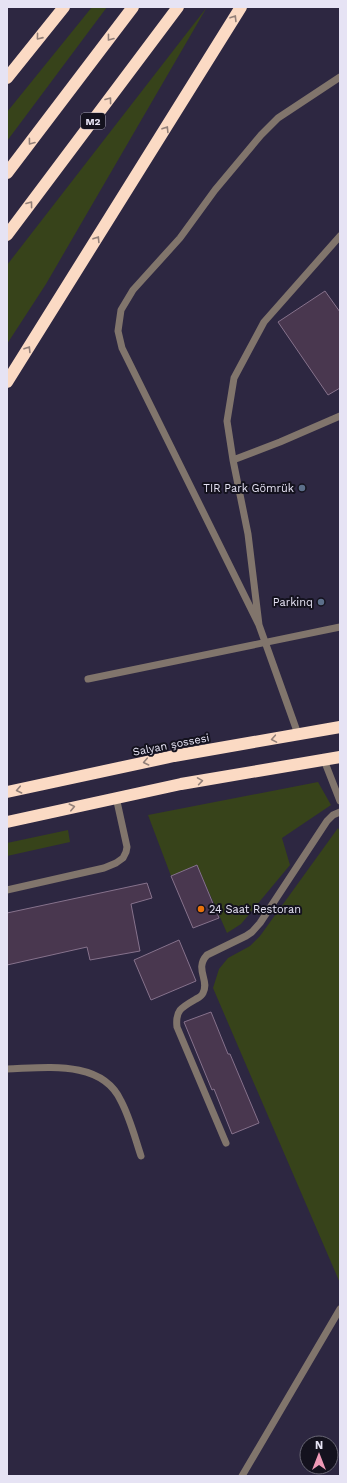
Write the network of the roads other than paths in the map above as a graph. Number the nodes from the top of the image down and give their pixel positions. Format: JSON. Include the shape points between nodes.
{"nodes":[{"id":1,"x":64,"y":7,"type":"edge"},
{"id":2,"x":133,"y":7,"type":"edge"},
{"id":3,"x":178,"y":7,"type":"edge"},
{"id":4,"x":241,"y":7,"type":"edge"},
{"id":5,"x":340,"y":77,"type":"edge"},
{"id":6,"x":7,"y":78,"type":"edge"},
{"id":7,"x":7,"y":173,"type":"edge"},
{"id":8,"x":7,"y":235,"type":"edge"},
{"id":9,"x":340,"y":236,"type":"edge"},
{"id":10,"x":7,"y":382,"type":"edge"},
{"id":11,"x":340,"y":416,"type":"edge"},
{"id":12,"x":233,"y":460,"type":"junction"},
{"id":13,"x":259,"y":625,"type":"junction"},
{"id":14,"x":340,"y":627,"type":"edge"},
{"id":15,"x":265,"y":642,"type":"junction"},
{"id":16,"x":88,"y":679,"type":"dead end"},
{"id":17,"x":340,"y":727,"type":"edge"},
{"id":18,"x":298,"y":734,"type":"junction"},
{"id":19,"x":340,"y":757,"type":"edge"},
{"id":20,"x":324,"y":760,"type":"junction"},
{"id":21,"x":7,"y":792,"type":"edge"},
{"id":22,"x":116,"y":797,"type":"junction"},
{"id":23,"x":340,"y":801,"type":"edge"},
{"id":24,"x":340,"y":812,"type":"edge"},
{"id":25,"x":7,"y":822,"type":"edge"},
{"id":26,"x":7,"y":890,"type":"edge"},
{"id":27,"x":7,"y":1069,"type":"edge"},
{"id":28,"x":226,"y":1143,"type":"dead end"},
{"id":29,"x":142,"y":1156,"type":"dead end"},
{"id":30,"x":340,"y":1309,"type":"edge"},
{"id":31,"x":242,"y":1476,"type":"edge"}],
"edges":[{"from":1,"to":6,"type":"highway","one_way":true},
{"from":2,"to":7,"type":"highway","one_way":true},
{"from":8,"to":3,"type":"highway","number":"M2","one_way":true},
{"from":10,"to":4,"type":"highway","one_way":true},
{"from":5,"to":13,"type":"lane","via":[[278,118],[261,135],[215,190],[180,238],[133,290],[120,310],[118,331],[122,348]]},
{"from":9,"to":12,"type":"lane","via":[[264,322],[234,378],[226,421]]},
{"from":11,"to":12,"type":"lane"},
{"from":12,"to":13,"type":"lane","via":[[248,534]]},
{"from":13,"to":15,"type":"lane"},
{"from":14,"to":15,"type":"lane"},
{"from":15,"to":16,"type":"lane"},
{"from":15,"to":18,"type":"lane"},
{"from":17,"to":18,"type":"highway","name":"Salyan şossesi"},
{"from":18,"to":21,"type":"highway","name":"Salyan şossesi","one_way":true,"via":[[174,756]]},
{"from":19,"to":20,"type":"highway"},
{"from":22,"to":20,"type":"highway","one_way":true},
{"from":20,"to":23,"type":"lane"},
{"from":25,"to":22,"type":"highway","one_way":true},
{"from":22,"to":26,"type":"lane","via":[[127,847],[123,858],[104,868]]},
{"from":24,"to":28,"type":"lane","via":[[326,821],[252,932],[202,960],[203,993],[185,1005],[176,1018],[177,1027]]},
{"from":27,"to":29,"type":"lane","via":[[82,1070],[106,1080],[121,1100]]},
{"from":30,"to":31,"type":"lane"}]}
